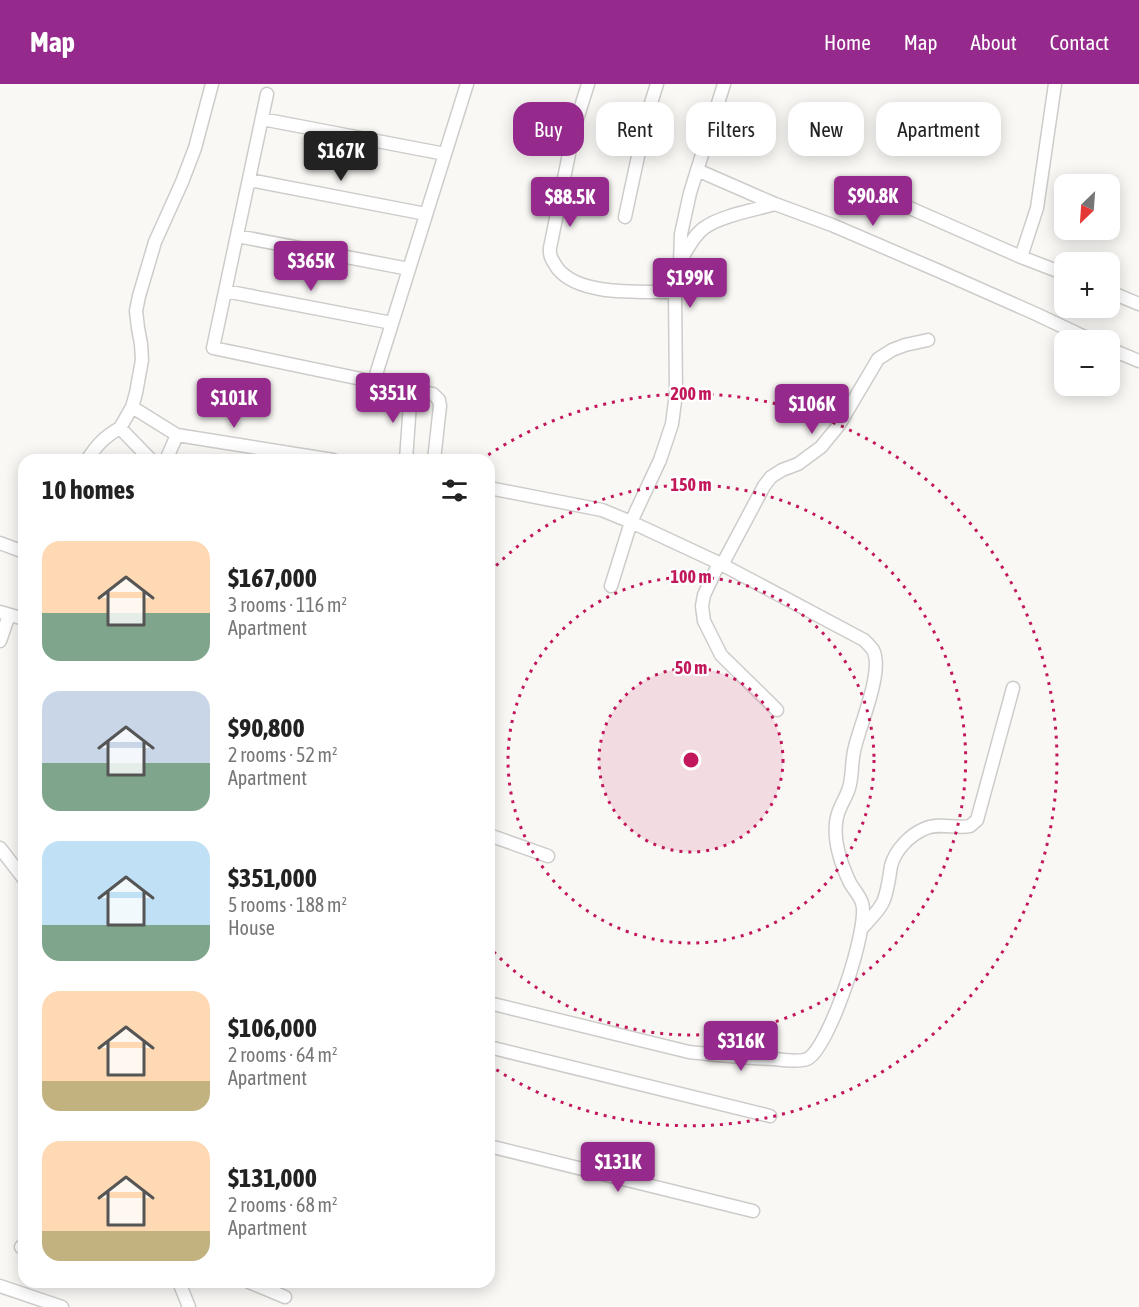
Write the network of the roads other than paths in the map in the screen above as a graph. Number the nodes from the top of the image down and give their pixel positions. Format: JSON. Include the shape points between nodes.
{"nodes":[{"id":1,"x":212,"y":84,"type":"edge"},
{"id":2,"x":467,"y":84,"type":"edge"},
{"id":3,"x":588,"y":84,"type":"edge"},
{"id":4,"x":657,"y":84,"type":"edge"},
{"id":5,"x":724,"y":84,"type":"edge"},
{"id":6,"x":1055,"y":84,"type":"edge"},
{"id":7,"x":267,"y":94,"type":"dead end"},
{"id":8,"x":262,"y":119,"type":"junction"},
{"id":9,"x":445,"y":154,"type":"junction"},
{"id":10,"x":697,"y":170,"type":"junction"},
{"id":11,"x":249,"y":180,"type":"junction"},
{"id":12,"x":869,"y":190,"type":"dead end"},
{"id":13,"x":775,"y":204,"type":"junction"},
{"id":14,"x":426,"y":214,"type":"junction"},
{"id":15,"x":625,"y":217,"type":"dead end"},
{"id":16,"x":237,"y":236,"type":"junction"},
{"id":17,"x":1021,"y":257,"type":"junction"},
{"id":18,"x":680,"y":262,"type":"junction"},
{"id":19,"x":409,"y":268,"type":"junction"},
{"id":20,"x":1054,"y":270,"type":"edge"},
{"id":21,"x":225,"y":291,"type":"junction"},
{"id":22,"x":675,"y":292,"type":"junction"},
{"id":23,"x":1120,"y":296,"type":"edge"},
{"id":24,"x":1139,"y":304,"type":"edge"},
{"id":25,"x":392,"y":323,"type":"junction"},
{"id":26,"x":1070,"y":330,"type":"edge"},
{"id":27,"x":928,"y":340,"type":"dead end"},
{"id":28,"x":1120,"y":353,"type":"edge"},
{"id":29,"x":1139,"y":362,"type":"edge"},
{"id":30,"x":374,"y":381,"type":"junction"},
{"id":31,"x":411,"y":389,"type":"junction"},
{"id":32,"x":132,"y":407,"type":"junction"},
{"id":33,"x":120,"y":428,"type":"junction"},
{"id":34,"x":177,"y":435,"type":"junction"},
{"id":35,"x":91,"y":454,"type":"edge"},
{"id":36,"x":145,"y":454,"type":"edge"},
{"id":37,"x":169,"y":454,"type":"edge"},
{"id":38,"x":296,"y":454,"type":"edge"},
{"id":39,"x":406,"y":454,"type":"edge"},
{"id":40,"x":435,"y":454,"type":"edge"},
{"id":41,"x":495,"y":489,"type":"edge"},
{"id":42,"x":631,"y":522,"type":"junction"},
{"id":43,"x":0,"y":543,"type":"edge"},
{"id":44,"x":18,"y":550,"type":"edge"},
{"id":45,"x":721,"y":564,"type":"junction"},
{"id":46,"x":611,"y":586,"type":"dead end"},
{"id":47,"x":4,"y":613,"type":"edge"},
{"id":48,"x":0,"y":641,"type":"edge"},
{"id":49,"x":1012,"y":688,"type":"dead end"},
{"id":50,"x":777,"y":710,"type":"dead end"},
{"id":51,"x":495,"y":837,"type":"edge"},
{"id":52,"x":0,"y":848,"type":"edge"},
{"id":53,"x":548,"y":856,"type":"dead end"},
{"id":54,"x":18,"y":871,"type":"edge"},
{"id":55,"x":863,"y":927,"type":"junction"},
{"id":56,"x":495,"y":1005,"type":"edge"},
{"id":57,"x":495,"y":1048,"type":"edge"},
{"id":58,"x":770,"y":1116,"type":"dead end"},
{"id":59,"x":495,"y":1147,"type":"edge"},
{"id":60,"x":753,"y":1211,"type":"dead end"},
{"id":61,"x":0,"y":1286,"type":"edge"},
{"id":62,"x":178,"y":1288,"type":"edge"},
{"id":63,"x":263,"y":1288,"type":"edge"},
{"id":64,"x":285,"y":1297,"type":"dead end"},
{"id":65,"x":62,"y":1307,"type":"edge"},
{"id":66,"x":189,"y":1307,"type":"edge"}],
"edges":[{"from":1,"to":32,"type":"street","via":[[195,148],[155,242],[139,296],[136,311],[142,360]]},
{"from":2,"to":9,"type":"street"},
{"from":3,"to":22,"type":"street","via":[[574,129],[550,248],[551,260],[573,281],[586,286]]},
{"from":4,"to":15,"type":"street"},
{"from":5,"to":10,"type":"street"},
{"from":6,"to":17,"type":"street","via":[[1037,208]]},
{"from":7,"to":8,"type":"street"},
{"from":8,"to":9,"type":"street"},
{"from":8,"to":11,"type":"street"},
{"from":9,"to":14,"type":"street"},
{"from":10,"to":13,"type":"street"},
{"from":10,"to":18,"type":"street","via":[[681,234]]},
{"from":11,"to":14,"type":"street"},
{"from":11,"to":16,"type":"street"},
{"from":12,"to":17,"type":"street"},
{"from":13,"to":18,"type":"street","via":[[717,220],[702,229]]},
{"from":13,"to":26,"type":"street","via":[[832,225]]},
{"from":14,"to":19,"type":"street"},
{"from":16,"to":19,"type":"street"},
{"from":16,"to":21,"type":"street"},
{"from":17,"to":20,"type":"street"},
{"from":18,"to":22,"type":"street"},
{"from":19,"to":25,"type":"street"},
{"from":21,"to":25,"type":"street"},
{"from":21,"to":30,"type":"street","via":[[213,348]]},
{"from":22,"to":42,"type":"street","via":[[672,424]]},
{"from":23,"to":24,"type":"street"},
{"from":25,"to":30,"type":"street"},
{"from":27,"to":45,"type":"street","via":[[905,345],[878,359],[839,425],[821,447],[771,477],[764,486]]},
{"from":28,"to":29,"type":"street"},
{"from":30,"to":31,"type":"street"},
{"from":31,"to":39,"type":"street"},
{"from":31,"to":40,"type":"street","via":[[433,394],[439,400]]},
{"from":32,"to":33,"type":"street"},
{"from":32,"to":34,"type":"street"},
{"from":33,"to":35,"type":"street","via":[[107,435]]},
{"from":33,"to":36,"type":"street"},
{"from":34,"to":37,"type":"street"},
{"from":34,"to":38,"type":"street"},
{"from":41,"to":42,"type":"street","via":[[602,510]]},
{"from":42,"to":45,"type":"street"},
{"from":42,"to":46,"type":"street"},
{"from":43,"to":44,"type":"street"},
{"from":45,"to":50,"type":"street","via":[[704,595],[704,621],[721,655]]},
{"from":45,"to":55,"type":"street","via":[[864,640],[873,651],[876,662],[872,692],[854,748],[851,782],[837,815],[836,835],[840,858],[862,903]]},
{"from":47,"to":48,"type":"street"},
{"from":49,"to":55,"type":"street","via":[[977,820],[970,826],[938,825],[910,838],[892,862],[883,903]]},
{"from":51,"to":53,"type":"street"},
{"from":52,"to":54,"type":"street"},
{"from":55,"to":56,"type":"street","via":[[836,1010],[817,1051],[807,1059],[689,1052]]},
{"from":57,"to":58,"type":"street"},
{"from":59,"to":60,"type":"street"},
{"from":61,"to":65,"type":"street"},
{"from":62,"to":66,"type":"street"},
{"from":63,"to":64,"type":"street"}]}
